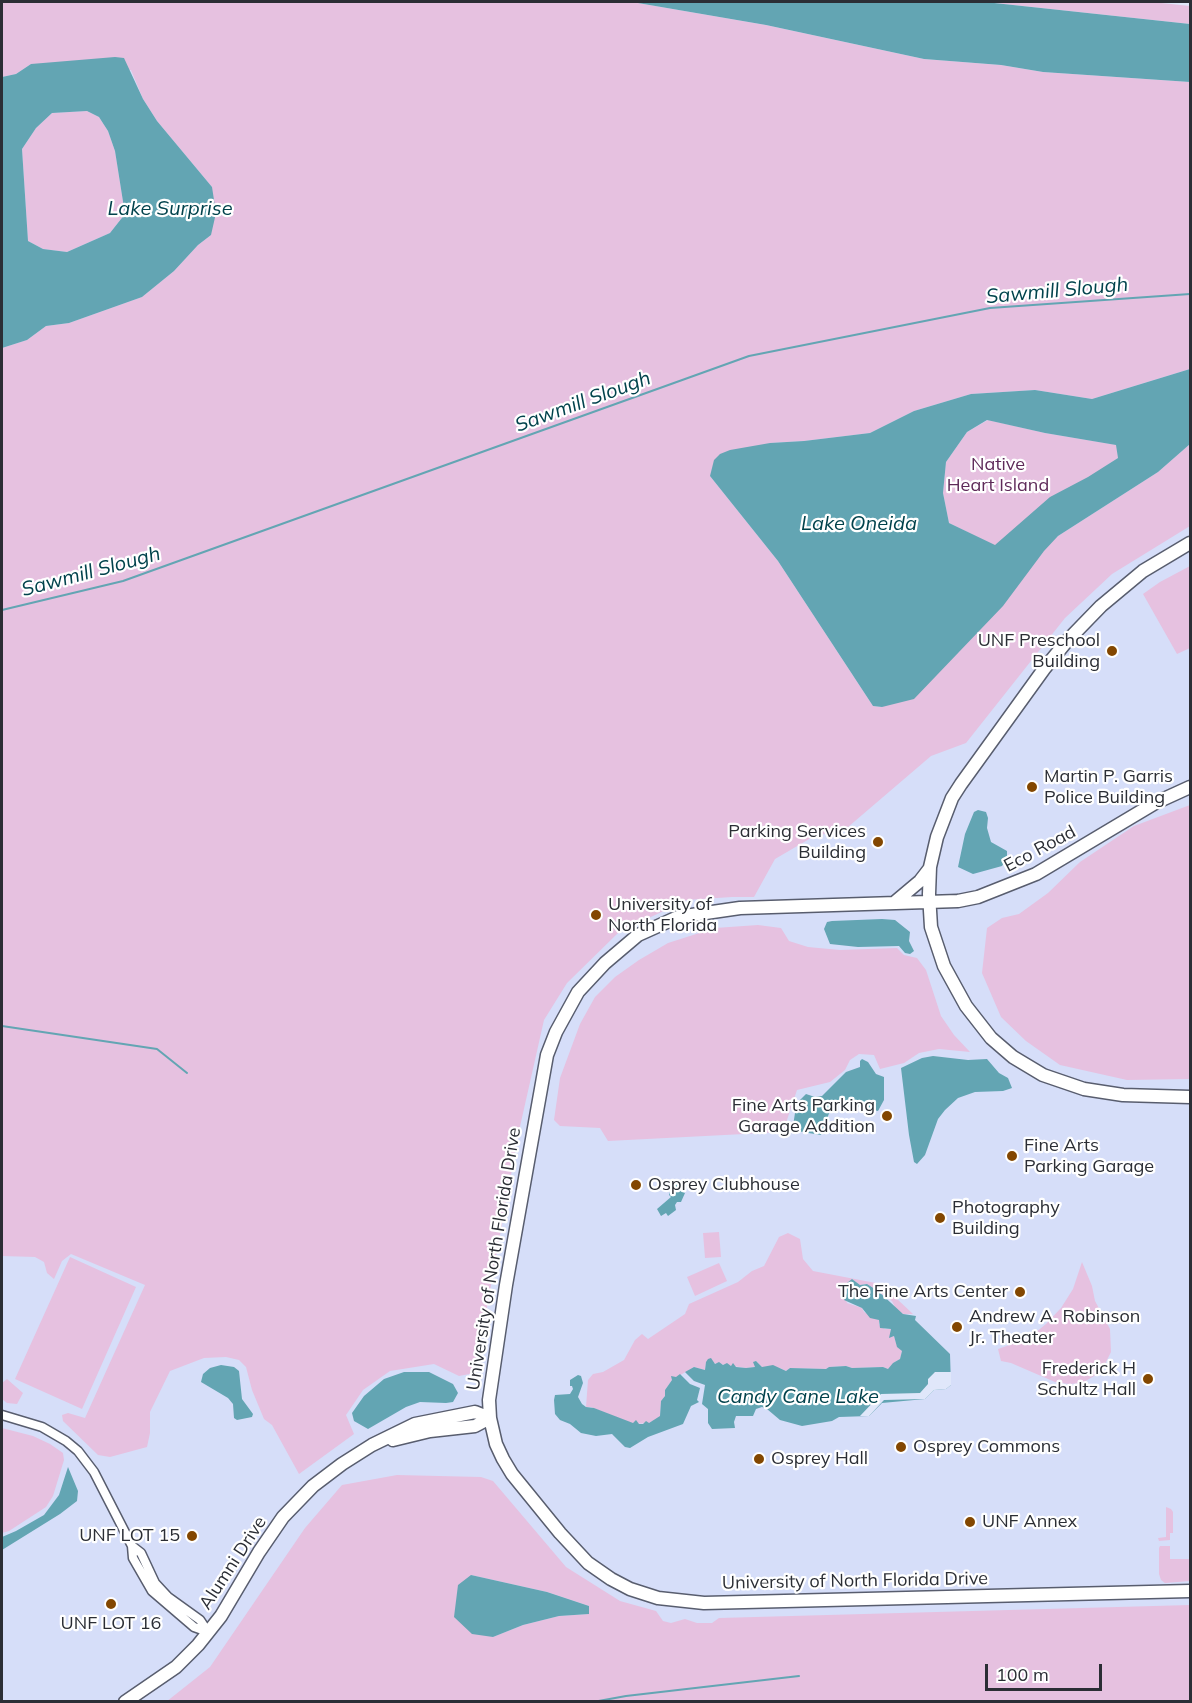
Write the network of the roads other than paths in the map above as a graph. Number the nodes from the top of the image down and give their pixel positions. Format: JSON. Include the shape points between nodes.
{"nodes":[{"id":1,"x":1191,"y":543,"type":"edge"},
{"id":2,"x":1191,"y":787,"type":"edge"},
{"id":3,"x":930,"y":867,"type":"junction"},
{"id":4,"x":929,"y":901,"type":"junction"},
{"id":5,"x":894,"y":902,"type":"junction"},
{"id":6,"x":1191,"y":1097,"type":"edge"},
{"id":7,"x":2,"y":1415,"type":"edge"},
{"id":8,"x":490,"y":1418,"type":"junction"},
{"id":9,"x":1191,"y":1591,"type":"edge"},
{"id":10,"x":208,"y":1632,"type":"junction"},
{"id":11,"x":125,"y":1701,"type":"edge"}],
"edges":[{"from":1,"to":3,"type":"street","via":[[1128,583],[1086,620],[1054,656],[961,784],[941,822]]},
{"from":2,"to":4,"type":"street","name":"Eco Road","via":[[1018,882],[978,897]]},
{"from":3,"to":4,"type":"street"},
{"from":3,"to":5,"type":"street","via":[[920,881]]},
{"from":4,"to":5,"type":"street","name":"University of North Florida Drive"},
{"from":4,"to":6,"type":"street","via":[[931,927],[944,966],[972,1014],[1013,1057],[1043,1075],[1083,1089],[1123,1095]]},
{"from":5,"to":8,"type":"street","name":"University of North Florida Drive","via":[[740,908],[678,917],[638,935],[578,992],[556,1032],[545,1064],[504,1297],[489,1397]]},
{"from":7,"to":10,"type":"street","via":[[42,1426],[78,1451],[94,1472],[155,1582],[200,1620]]},
{"from":8,"to":9,"type":"street","name":"University of North Florida Drive","via":[[496,1444],[512,1474],[578,1553],[611,1579],[658,1598],[704,1603]]},
{"from":8,"to":10,"type":"street","name":"Alumni Drive","via":[[475,1426],[430,1431],[372,1445],[313,1486],[283,1517]]},
{"from":10,"to":11,"type":"street","name":"Alumni Drive","via":[[176,1667]]}]}
